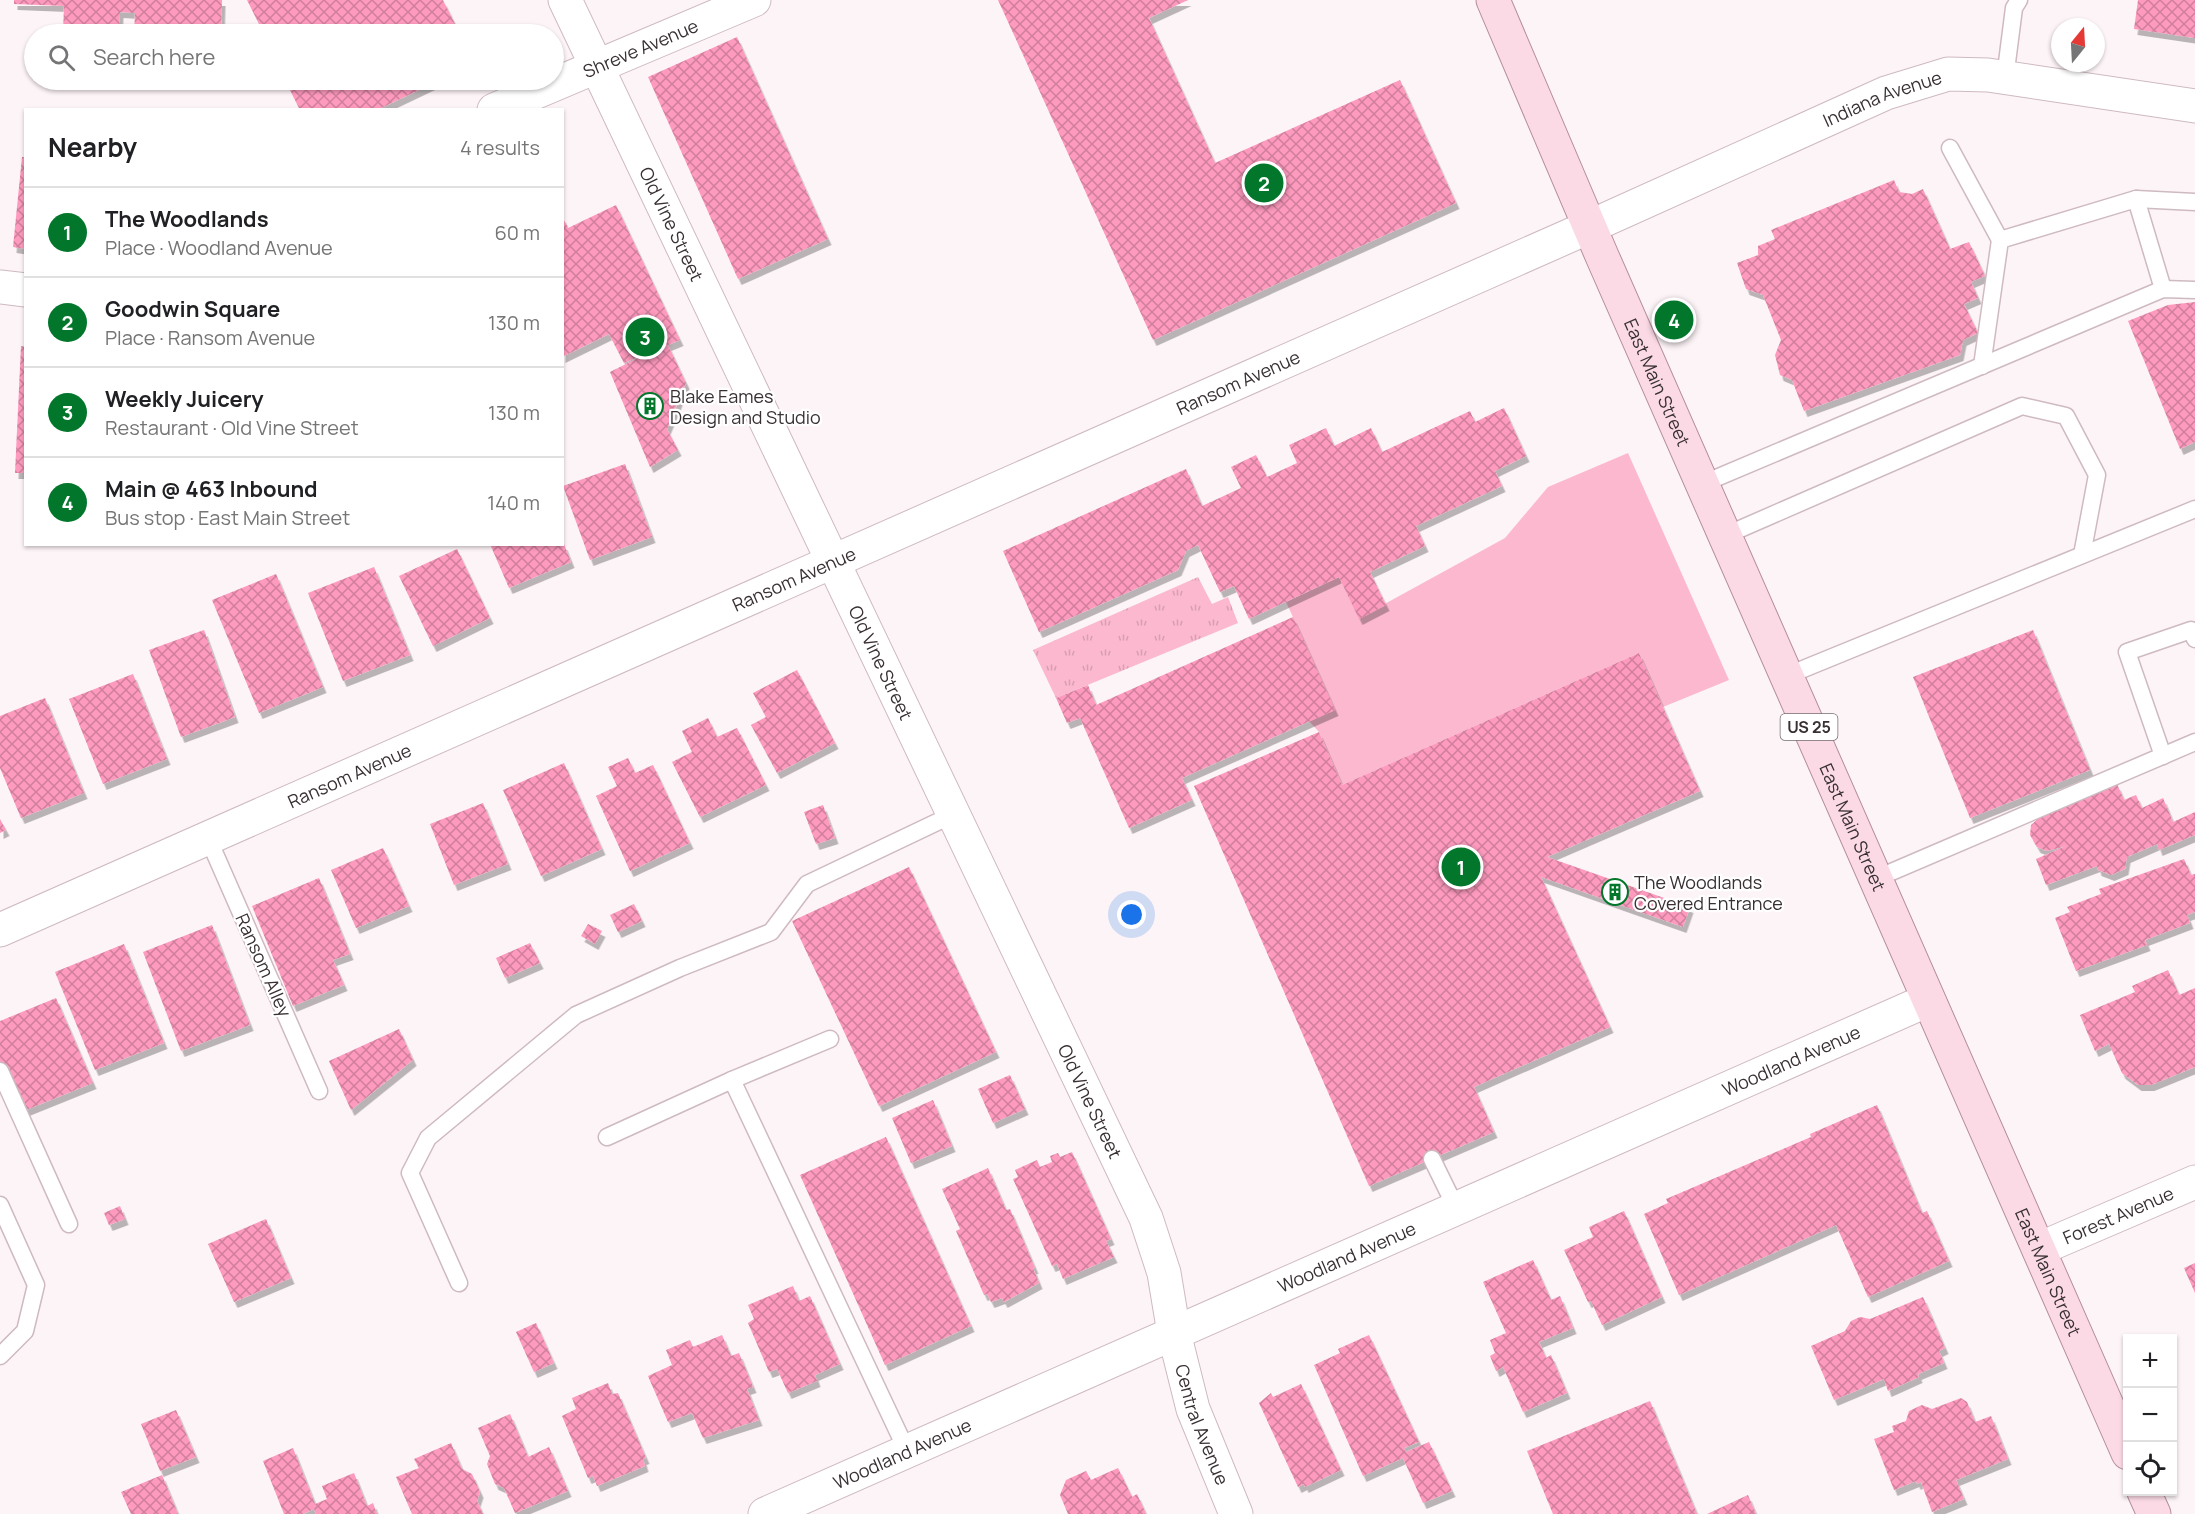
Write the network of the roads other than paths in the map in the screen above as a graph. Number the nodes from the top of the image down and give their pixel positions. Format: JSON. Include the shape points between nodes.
{"nodes":[{"id":1,"x":566,"y":0,"type":"edge"},
{"id":2,"x":754,"y":0,"type":"edge"},
{"id":3,"x":1493,"y":0,"type":"edge"},
{"id":4,"x":2019,"y":0,"type":"edge"},
{"id":5,"x":597,"y":67,"type":"junction"},
{"id":6,"x":2005,"y":78,"type":"junction"},
{"id":7,"x":564,"y":81,"type":"edge"},
{"id":8,"x":542,"y":90,"type":"edge"},
{"id":9,"x":2195,"y":106,"type":"edge"},
{"id":10,"x":499,"y":108,"type":"edge"},
{"id":11,"x":1950,"y":148,"type":"dead end"},
{"id":12,"x":2136,"y":199,"type":"junction"},
{"id":13,"x":2195,"y":202,"type":"edge"},
{"id":14,"x":1589,"y":227,"type":"junction"},
{"id":15,"x":2000,"y":240,"type":"junction"},
{"id":16,"x":0,"y":287,"type":"edge"},
{"id":17,"x":24,"y":290,"type":"edge"},
{"id":18,"x":2163,"y":290,"type":"junction"},
{"id":19,"x":2195,"y":290,"type":"edge"},
{"id":20,"x":1982,"y":366,"type":"junction"},
{"id":21,"x":1702,"y":484,"type":"junction"},
{"id":22,"x":2195,"y":509,"type":"edge"},
{"id":23,"x":1724,"y":536,"type":"junction"},
{"id":24,"x":2082,"y":555,"type":"junction"},
{"id":25,"x":835,"y":561,"type":"junction"},
{"id":26,"x":2195,"y":639,"type":"edge"},
{"id":27,"x":1786,"y":676,"type":"junction"},
{"id":28,"x":2195,"y":742,"type":"edge"},
{"id":29,"x":2163,"y":756,"type":"junction"},
{"id":30,"x":954,"y":814,"type":"junction"},
{"id":31,"x":208,"y":838,"type":"junction"},
{"id":32,"x":1875,"y":879,"type":"junction"},
{"id":33,"x":0,"y":930,"type":"edge"},
{"id":34,"x":1928,"y":1000,"type":"junction"},
{"id":35,"x":830,"y":1039,"type":"dead end"},
{"id":36,"x":0,"y":1071,"type":"edge"},
{"id":37,"x":732,"y":1080,"type":"junction"},
{"id":38,"x":319,"y":1091,"type":"dead end"},
{"id":39,"x":607,"y":1137,"type":"dead end"},
{"id":40,"x":1432,"y":1159,"type":"dead end"},
{"id":41,"x":2195,"y":1182,"type":"edge"},
{"id":42,"x":0,"y":1205,"type":"edge"},
{"id":43,"x":1456,"y":1208,"type":"junction"},
{"id":44,"x":69,"y":1224,"type":"dead end"},
{"id":45,"x":2039,"y":1250,"type":"junction"},
{"id":46,"x":459,"y":1283,"type":"dead end"},
{"id":47,"x":1174,"y":1333,"type":"junction"},
{"id":48,"x":0,"y":1356,"type":"edge"},
{"id":49,"x":2123,"y":1444,"type":"edge"},
{"id":50,"x":907,"y":1451,"type":"junction"},
{"id":51,"x":2146,"y":1496,"type":"edge"},
{"id":52,"x":765,"y":1514,"type":"edge"},
{"id":53,"x":1236,"y":1514,"type":"edge"},
{"id":54,"x":2154,"y":1514,"type":"edge"}],
"edges":[{"from":1,"to":5,"type":"street","name":"Old Vine Street"},
{"from":2,"to":5,"type":"street","name":"Shreve Avenue"},
{"from":3,"to":14,"type":"main road","name":"East Main Street","number":"US 25"},
{"from":4,"to":6,"type":"lane","via":[[2013,8]]},
{"from":5,"to":7,"type":"street","name":"Shreve Avenue"},
{"from":5,"to":25,"type":"street","name":"Old Vine Street"},
{"from":6,"to":9,"type":"street","name":"Indiana Avenue"},
{"from":6,"to":14,"type":"street","name":"Indiana Avenue","via":[[1948,74],[1886,93]]},
{"from":8,"to":10,"type":"street","name":"Shreve Avenue"},
{"from":11,"to":15,"type":"lane"},
{"from":12,"to":13,"type":"lane"},
{"from":12,"to":15,"type":"lane"},
{"from":12,"to":18,"type":"lane"},
{"from":14,"to":21,"type":"main road","name":"East Main Street","number":"US 25"},
{"from":14,"to":25,"type":"street","name":"Ransom Avenue"},
{"from":15,"to":20,"type":"lane"},
{"from":16,"to":17,"type":"street"},
{"from":18,"to":19,"type":"lane"},
{"from":18,"to":20,"type":"lane"},
{"from":20,"to":21,"type":"lane"},
{"from":21,"to":23,"type":"main road","name":"East Main Street","number":"US 25"},
{"from":22,"to":24,"type":"lane"},
{"from":23,"to":24,"type":"lane","via":[[2022,406],[2066,416],[2097,475]]},
{"from":23,"to":27,"type":"main road","name":"East Main Street","number":"US 25"},
{"from":24,"to":27,"type":"lane"},
{"from":25,"to":30,"type":"street","name":"Old Vine Street"},
{"from":25,"to":31,"type":"street","name":"Ransom Avenue"},
{"from":26,"to":29,"type":"lane","via":[[2191,630],[2127,652]]},
{"from":27,"to":32,"type":"main road","name":"East Main Street","number":"US 25"},
{"from":28,"to":29,"type":"lane"},
{"from":29,"to":32,"type":"lane"},
{"from":30,"to":46,"type":"lane","via":[[807,884],[771,932],[576,1015],[428,1138],[410,1173]]},
{"from":30,"to":47,"type":"street","name":"Old Vine Street","via":[[1146,1218],[1164,1273]]},
{"from":31,"to":33,"type":"street","name":"Ransom Avenue"},
{"from":31,"to":38,"type":"lane","name":"Ransom Alley"},
{"from":32,"to":34,"type":"main road","name":"East Main Street","number":"US 25"},
{"from":34,"to":43,"type":"street","name":"Woodland Avenue"},
{"from":34,"to":45,"type":"main road","name":"East Main Street","number":"US 25"},
{"from":35,"to":37,"type":"lane"},
{"from":36,"to":44,"type":"lane"},
{"from":37,"to":39,"type":"lane"},
{"from":37,"to":50,"type":"lane"},
{"from":40,"to":43,"type":"lane"},
{"from":41,"to":45,"type":"street","name":"Forest Avenue"},
{"from":42,"to":48,"type":"lane","via":[[36,1285],[25,1331]]},
{"from":43,"to":47,"type":"street","name":"Woodland Avenue"},
{"from":45,"to":49,"type":"main road","name":"East Main Street","number":"US 25"},
{"from":47,"to":50,"type":"street","name":"Woodland Avenue"},
{"from":47,"to":53,"type":"street","name":"Central Avenue","via":[[1193,1409]]},
{"from":50,"to":52,"type":"street","name":"Woodland Avenue"},
{"from":51,"to":54,"type":"main road"}]}
